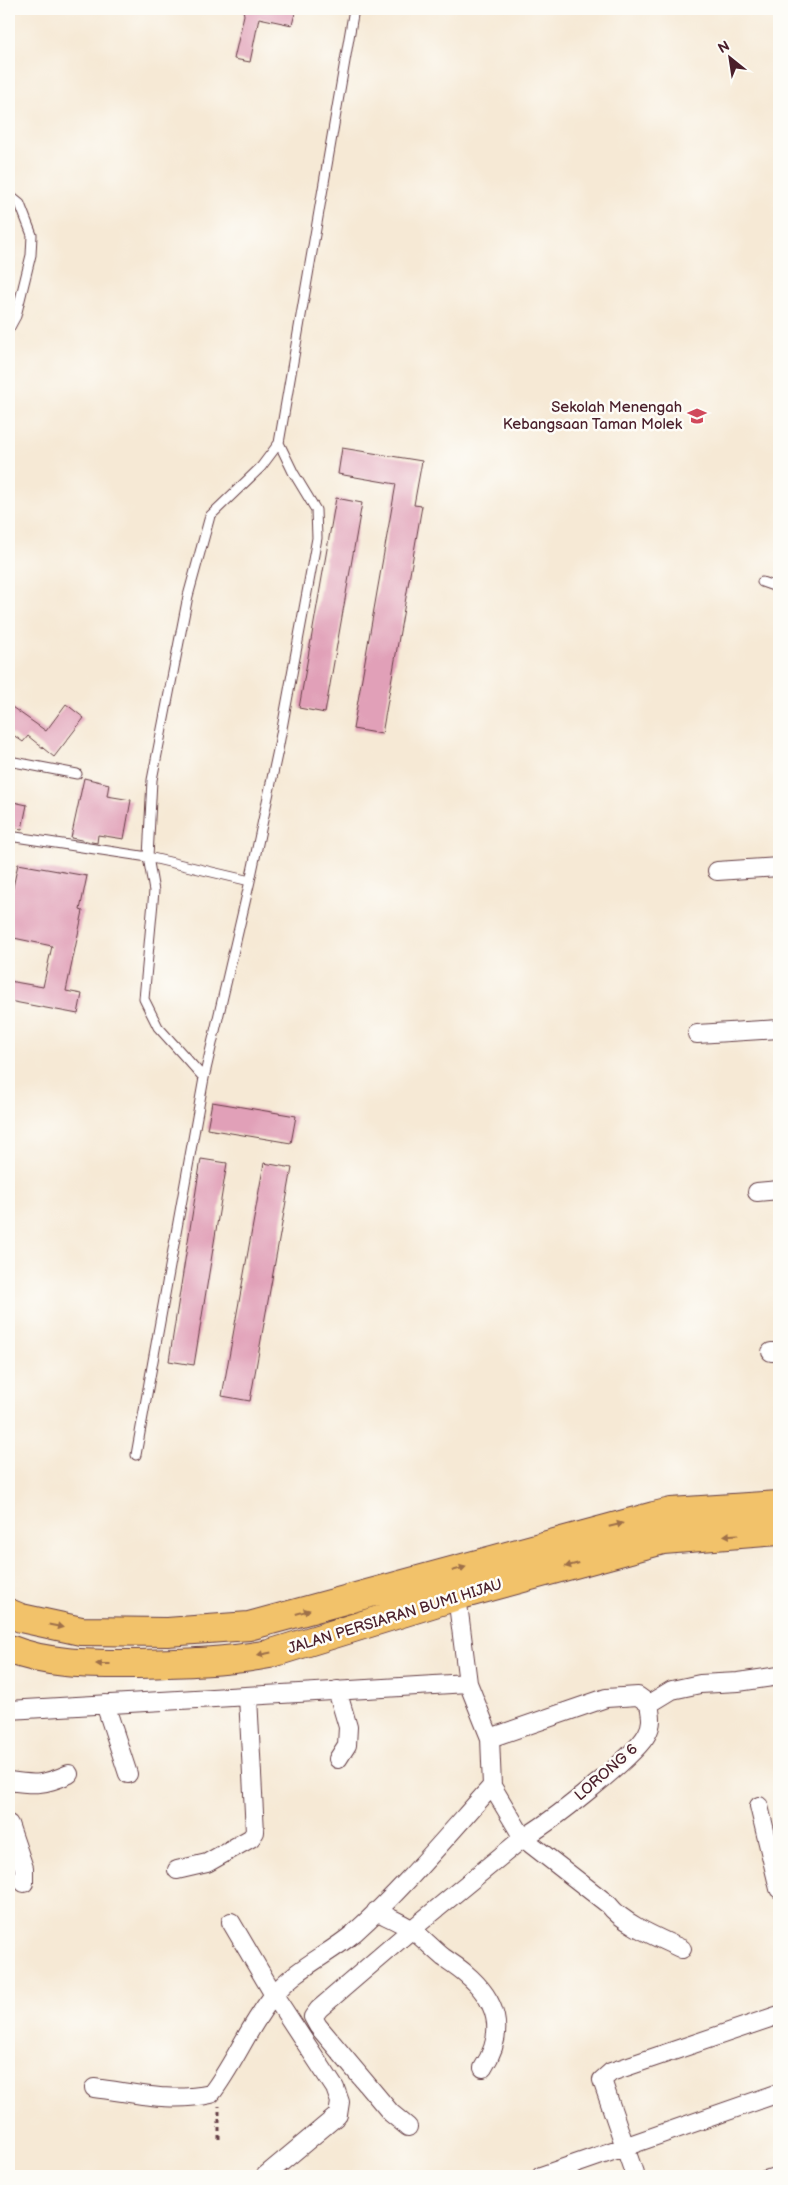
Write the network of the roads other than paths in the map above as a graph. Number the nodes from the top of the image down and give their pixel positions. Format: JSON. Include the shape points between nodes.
{"nodes":[{"id":1,"x":354,"y":9,"type":"edge"},
{"id":2,"x":9,"y":196,"type":"edge"},
{"id":3,"x":9,"y":329,"type":"edge"},
{"id":4,"x":279,"y":443,"type":"junction"},
{"id":5,"x":762,"y":582,"type":"dead end"},
{"id":6,"x":779,"y":588,"type":"edge"},
{"id":7,"x":9,"y":761,"type":"edge"},
{"id":8,"x":77,"y":774,"type":"dead end"},
{"id":9,"x":9,"y":836,"type":"edge"},
{"id":10,"x":148,"y":857,"type":"junction"},
{"id":11,"x":779,"y":867,"type":"edge"},
{"id":12,"x":717,"y":871,"type":"dead end"},
{"id":13,"x":250,"y":882,"type":"junction"},
{"id":14,"x":779,"y":1029,"type":"edge"},
{"id":15,"x":698,"y":1034,"type":"dead end"},
{"id":16,"x":204,"y":1078,"type":"junction"},
{"id":17,"x":779,"y":1190,"type":"edge"},
{"id":18,"x":757,"y":1192,"type":"dead end"},
{"id":19,"x":136,"y":1455,"type":"dead end"},
{"id":20,"x":779,"y":1505,"type":"edge"},
{"id":21,"x":779,"y":1532,"type":"edge"},
{"id":22,"x":456,"y":1596,"type":"junction"},
{"id":23,"x":9,"y":1613,"type":"edge"},
{"id":24,"x":9,"y":1649,"type":"edge"},
{"id":25,"x":779,"y":1676,"type":"edge"},
{"id":26,"x":468,"y":1683,"type":"junction"},
{"id":27,"x":337,"y":1690,"type":"junction"},
{"id":28,"x":248,"y":1697,"type":"junction"},
{"id":29,"x":105,"y":1704,"type":"junction"},
{"id":30,"x":649,"y":1704,"type":"junction"},
{"id":31,"x":9,"y":1710,"type":"edge"},
{"id":32,"x":490,"y":1738,"type":"junction"},
{"id":33,"x":338,"y":1759,"type":"dead end"},
{"id":34,"x":69,"y":1774,"type":"dead end"},
{"id":35,"x":128,"y":1774,"type":"dead end"},
{"id":36,"x":9,"y":1781,"type":"edge"},
{"id":37,"x":492,"y":1786,"type":"junction"},
{"id":38,"x":759,"y":1806,"type":"dead end"},
{"id":39,"x":9,"y":1824,"type":"edge"},
{"id":40,"x":523,"y":1838,"type":"junction"},
{"id":41,"x":177,"y":1870,"type":"dead end"},
{"id":42,"x":24,"y":1884,"type":"dead end"},
{"id":43,"x":779,"y":1889,"type":"edge"},
{"id":44,"x":376,"y":1911,"type":"junction"},
{"id":45,"x":231,"y":1922,"type":"dead end"},
{"id":46,"x":411,"y":1930,"type":"junction"},
{"id":47,"x":682,"y":1949,"type":"dead end"},
{"id":48,"x":274,"y":1995,"type":"junction"},
{"id":49,"x":779,"y":2015,"type":"edge"},
{"id":50,"x":483,"y":2068,"type":"dead end"},
{"id":51,"x":94,"y":2088,"type":"dead end"},
{"id":52,"x":779,"y":2093,"type":"edge"},
{"id":53,"x":408,"y":2127,"type":"dead end"},
{"id":54,"x":625,"y":2147,"type":"junction"},
{"id":55,"x":779,"y":2171,"type":"edge"},
{"id":56,"x":265,"y":2176,"type":"edge"},
{"id":57,"x":541,"y":2176,"type":"edge"},
{"id":58,"x":635,"y":2176,"type":"edge"},
{"id":59,"x":763,"y":2176,"type":"edge"}],
"edges":[{"from":1,"to":4,"type":"lane"},
{"from":2,"to":3,"type":"lane","via":[[20,204],[32,235],[29,264],[16,316]]},
{"from":4,"to":10,"type":"lane","via":[[261,467],[210,516],[188,596],[152,780]]},
{"from":4,"to":13,"type":"lane","via":[[316,510],[317,538]]},
{"from":5,"to":6,"type":"lane"},
{"from":7,"to":8,"type":"lane"},
{"from":9,"to":10,"type":"lane"},
{"from":10,"to":13,"type":"lane"},
{"from":10,"to":16,"type":"lane","via":[[154,891],[144,999],[158,1027]]},
{"from":11,"to":12,"type":"street"},
{"from":13,"to":16,"type":"lane"},
{"from":14,"to":15,"type":"street"},
{"from":16,"to":19,"type":"lane"},
{"from":17,"to":18,"type":"street"},
{"from":23,"to":20,"type":"main road","name":"JALAN PERSIARAN BUMI HIJAU","one_way":true,"via":[[81,1631],[167,1632],[249,1626],[671,1512]]},
{"from":21,"to":22,"type":"main road","name":"JALAN PERSIARAN BUMI HIJAU","one_way":true,"via":[[663,1540]]},
{"from":22,"to":24,"type":"main road","name":"JALAN PERSIARAN BUMI HIJAU","one_way":true,"via":[[248,1658],[81,1664],[20,1654]]},
{"from":22,"to":26,"type":"street"},
{"from":25,"to":30,"type":"street","via":[[672,1690]]},
{"from":26,"to":27,"type":"street"},
{"from":26,"to":32,"type":"street"},
{"from":27,"to":28,"type":"street"},
{"from":27,"to":33,"type":"street","via":[[348,1726],[346,1745]]},
{"from":28,"to":29,"type":"street"},
{"from":28,"to":41,"type":"street","via":[[255,1832],[251,1838],[207,1863]]},
{"from":29,"to":31,"type":"street"},
{"from":29,"to":35,"type":"street"},
{"from":30,"to":32,"type":"street","via":[[638,1696],[606,1698]]},
{"from":30,"to":40,"type":"street","name":"LORONG 6","via":[[652,1721],[646,1736],[622,1761]]},
{"from":32,"to":37,"type":"street"},
{"from":34,"to":36,"type":"street","via":[[31,1785]]},
{"from":37,"to":40,"type":"street"},
{"from":37,"to":44,"type":"street","via":[[413,1875]]},
{"from":38,"to":43,"type":"street"},
{"from":39,"to":42,"type":"street","via":[[24,1868]]},
{"from":40,"to":46,"type":"street","name":"LORONG 6"},
{"from":40,"to":47,"type":"street","via":[[614,1912]]},
{"from":44,"to":46,"type":"street"},
{"from":44,"to":48,"type":"street","via":[[353,1934],[292,1976]]},
{"from":45,"to":48,"type":"street"},
{"from":46,"to":50,"type":"street","via":[[465,1972],[480,1987],[490,2004],[497,2022],[497,2040]]},
{"from":46,"to":53,"type":"street","name":"LORONG 6","via":[[313,2017],[391,2113]]},
{"from":48,"to":51,"type":"street","via":[[211,2094],[166,2099]]},
{"from":48,"to":56,"type":"street","via":[[335,2088],[340,2102],[338,2114]]},
{"from":49,"to":54,"type":"street","via":[[611,2072],[602,2080]]},
{"from":52,"to":54,"type":"street"},
{"from":54,"to":57,"type":"street"},
{"from":54,"to":58,"type":"street"},
{"from":55,"to":59,"type":"lane"}]}
